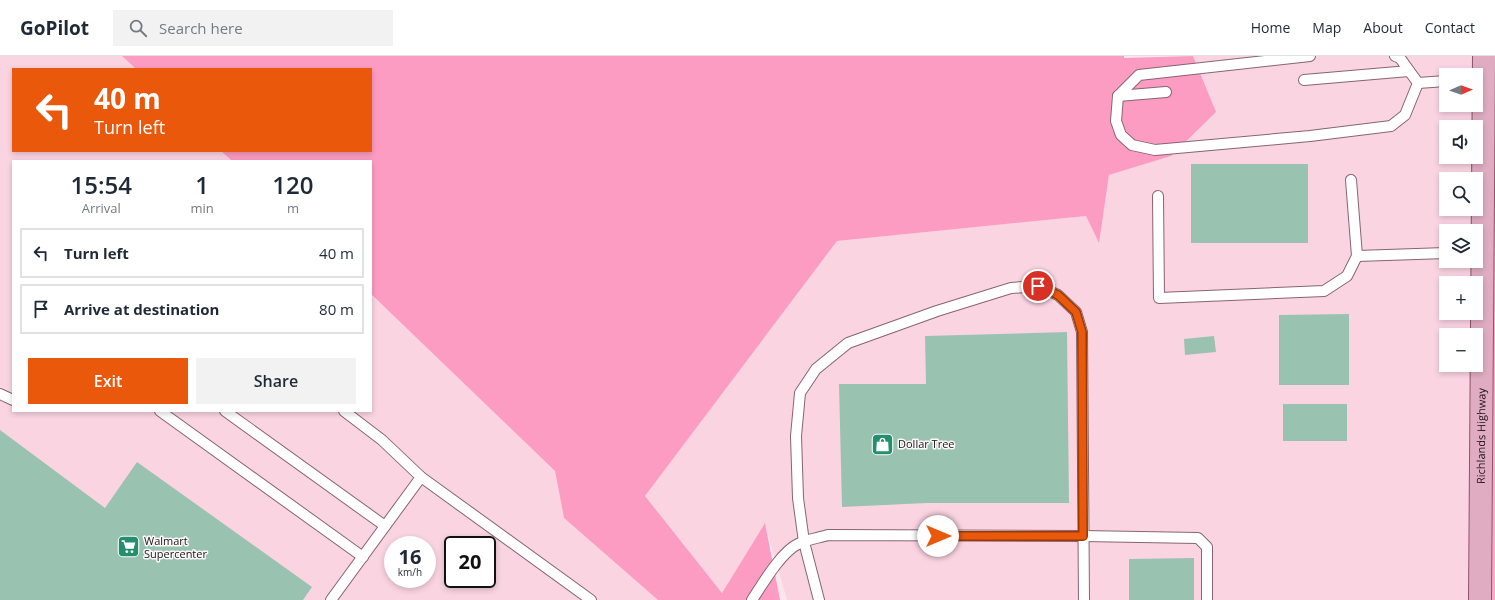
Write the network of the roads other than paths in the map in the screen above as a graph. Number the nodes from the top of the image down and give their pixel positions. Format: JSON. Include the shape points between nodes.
{"nodes":[{"id":1,"x":1310,"y":56,"type":"edge"},
{"id":2,"x":1395,"y":56,"type":"edge"},
{"id":3,"x":1484,"y":56,"type":"edge"},
{"id":4,"x":1482,"y":68,"type":"edge"},
{"id":5,"x":1409,"y":71,"type":"junction"},
{"id":6,"x":1304,"y":80,"type":"dead end"},
{"id":7,"x":1439,"y":82,"type":"edge"},
{"id":8,"x":1418,"y":83,"type":"junction"},
{"id":9,"x":1166,"y":92,"type":"dead end"},
{"id":10,"x":1118,"y":96,"type":"junction"},
{"id":11,"x":1480,"y":112,"type":"edge"},
{"id":12,"x":1351,"y":180,"type":"dead end"},
{"id":13,"x":1158,"y":196,"type":"dead end"},
{"id":14,"x":1479,"y":224,"type":"edge"},
{"id":15,"x":1439,"y":253,"type":"edge"},
{"id":16,"x":1357,"y":256,"type":"junction"},
{"id":17,"x":1479,"y":268,"type":"edge"},
{"id":18,"x":0,"y":394,"type":"edge"},
{"id":19,"x":12,"y":400,"type":"edge"},
{"id":20,"x":161,"y":412,"type":"edge"},
{"id":21,"x":226,"y":412,"type":"edge"},
{"id":22,"x":345,"y":412,"type":"edge"},
{"id":23,"x":421,"y":477,"type":"junction"},
{"id":24,"x":385,"y":526,"type":"junction"},
{"id":25,"x":1083,"y":536,"type":"junction"},
{"id":26,"x":804,"y":542,"type":"junction"},
{"id":27,"x":363,"y":557,"type":"junction"},
{"id":28,"x":331,"y":600,"type":"edge"},
{"id":29,"x":591,"y":600,"type":"edge"},
{"id":30,"x":752,"y":600,"type":"edge"},
{"id":31,"x":819,"y":600,"type":"edge"},
{"id":32,"x":1084,"y":600,"type":"edge"},
{"id":33,"x":1207,"y":600,"type":"edge"},
{"id":34,"x":1480,"y":600,"type":"edge"}],
"edges":[{"from":1,"to":10,"type":"lane","via":[[1139,75]]},
{"from":2,"to":5,"type":"lane","via":[[1400,58]]},
{"from":3,"to":4,"type":"main road","name":"Richlands Highway"},
{"from":5,"to":6,"type":"lane"},
{"from":5,"to":8,"type":"lane"},
{"from":7,"to":8,"type":"lane"},
{"from":8,"to":10,"type":"lane","via":[[1405,115],[1391,126],[1155,150],[1132,145],[1121,135],[1116,121]]},
{"from":9,"to":10,"type":"lane"},
{"from":11,"to":14,"type":"main road","name":"Richlands Highway"},
{"from":12,"to":16,"type":"lane"},
{"from":13,"to":16,"type":"lane","via":[[1159,298],[1324,291],[1347,276]]},
{"from":15,"to":16,"type":"lane"},
{"from":17,"to":34,"type":"main road","name":"Richlands Highway"},
{"from":18,"to":19,"type":"lane"},
{"from":20,"to":27,"type":"lane"},
{"from":21,"to":24,"type":"lane"},
{"from":22,"to":23,"type":"lane","via":[[382,440]]},
{"from":23,"to":24,"type":"lane"},
{"from":23,"to":29,"type":"lane"},
{"from":24,"to":27,"type":"lane"},
{"from":25,"to":26,"type":"lane","via":[[828,535]]},
{"from":25,"to":26,"type":"lane","via":[[1082,332],[1076,312],[1058,295],[1038,286],[1011,288],[848,343],[816,369],[800,393],[796,436],[798,498]]},
{"from":25,"to":32,"type":"lane"},
{"from":25,"to":33,"type":"lane","via":[[1198,538],[1207,547]]},
{"from":26,"to":30,"type":"lane","via":[[790,549]]},
{"from":26,"to":31,"type":"lane"},
{"from":27,"to":28,"type":"lane"}]}
